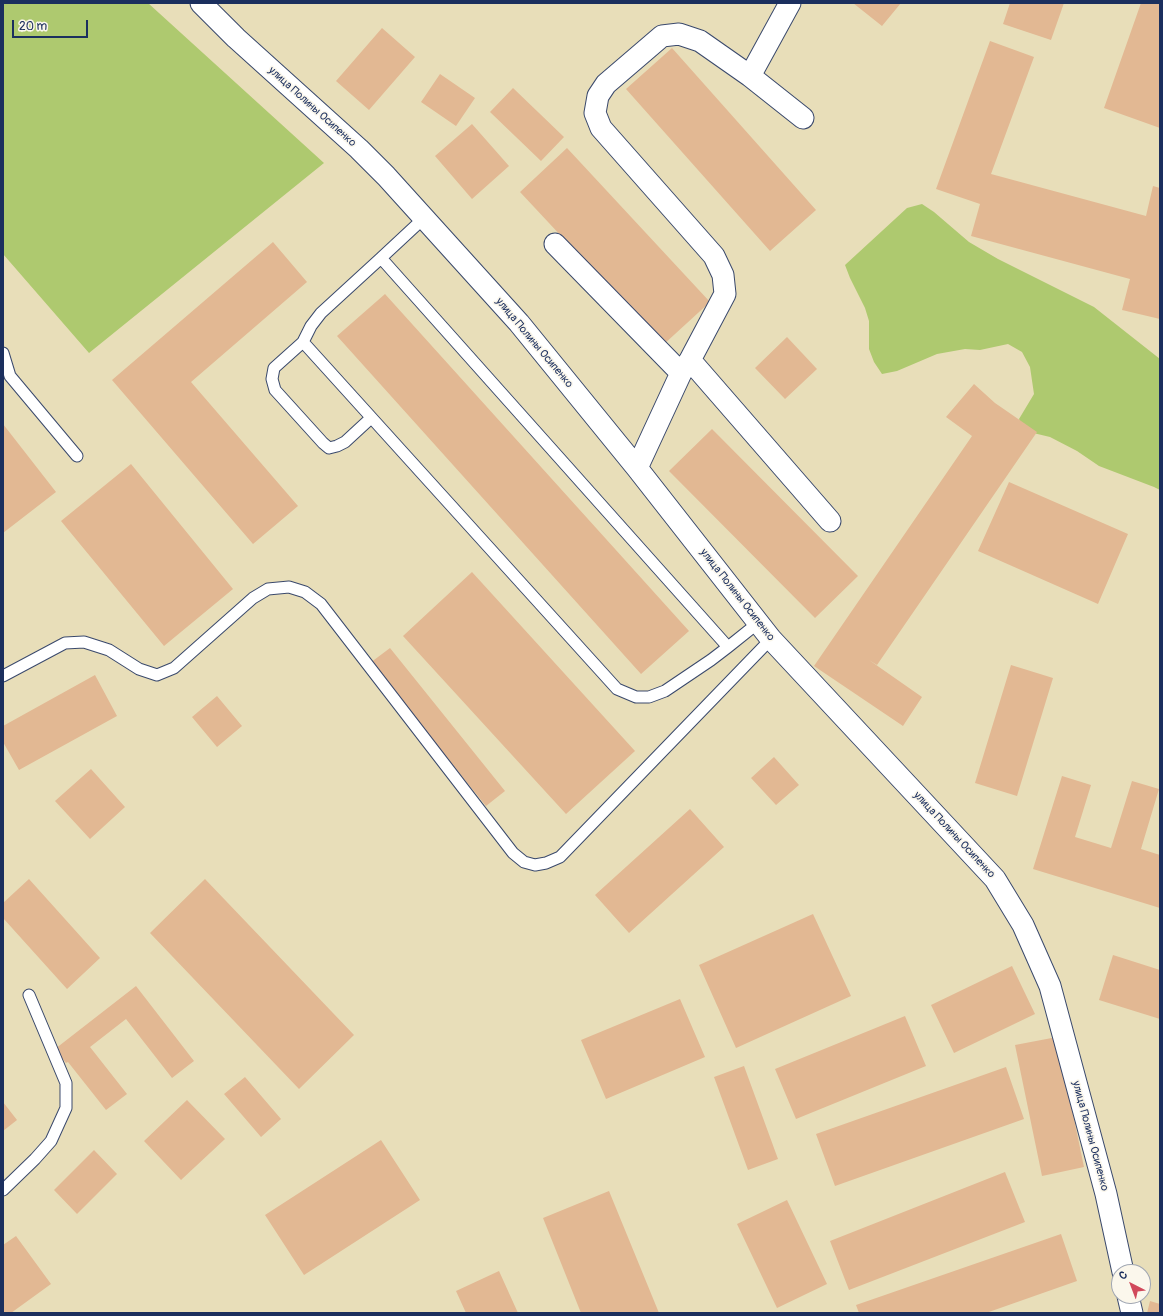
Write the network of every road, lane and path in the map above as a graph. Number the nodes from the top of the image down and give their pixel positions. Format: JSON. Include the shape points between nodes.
{"nodes":[{"id":1,"x":201,"y":3,"type":"edge"},
{"id":2,"x":790,"y":3,"type":"edge"},
{"id":3,"x":750,"y":76,"type":"junction"},
{"id":4,"x":803,"y":118,"type":"dead end"},
{"id":5,"x":424,"y":218,"type":"junction"},
{"id":6,"x":555,"y":244,"type":"dead end"},
{"id":7,"x":381,"y":258,"type":"junction"},
{"id":8,"x":303,"y":342,"type":"junction"},
{"id":9,"x":3,"y":353,"type":"edge"},
{"id":10,"x":686,"y":367,"type":"junction"},
{"id":11,"x":371,"y":418,"type":"junction"},
{"id":12,"x":77,"y":456,"type":"dead end"},
{"id":13,"x":637,"y":468,"type":"junction"},
{"id":14,"x":830,"y":521,"type":"dead end"},
{"id":15,"x":758,"y":623,"type":"junction"},
{"id":16,"x":771,"y":639,"type":"junction"},
{"id":17,"x":728,"y":647,"type":"junction"},
{"id":18,"x":3,"y":676,"type":"edge"},
{"id":19,"x":29,"y":995,"type":"dead end"},
{"id":20,"x":3,"y":1190,"type":"edge"},
{"id":21,"x":1121,"y":1264,"type":"edge"}],
"edges":[{"from":1,"to":5,"type":"street","name":"улица Полины Осипенко","via":[[359,149]]},
{"from":2,"to":3,"type":"street"},
{"from":3,"to":4,"type":"street"},
{"from":3,"to":10,"type":"street","via":[[700,41],[679,34],[662,36],[606,84],[598,96],[595,112],[601,128],[714,256],[723,275],[725,294]]},
{"from":5,"to":7,"type":"lane"},
{"from":5,"to":13,"type":"street","name":"улица Полины Осипенко","via":[[519,323]]},
{"from":6,"to":10,"type":"street"},
{"from":7,"to":8,"type":"lane","via":[[321,313]]},
{"from":7,"to":17,"type":"lane"},
{"from":8,"to":11,"type":"lane"},
{"from":8,"to":11,"type":"lane","via":[[274,368],[272,379],[275,390],[313,433],[329,448],[337,446]]},
{"from":9,"to":12,"type":"lane","via":[[10,376]]},
{"from":10,"to":13,"type":"street"},
{"from":10,"to":14,"type":"street"},
{"from":11,"to":17,"type":"lane","via":[[617,689],[636,697],[649,697],[665,690]]},
{"from":13,"to":15,"type":"street","name":"улица Полины Осипенко"},
{"from":15,"to":16,"type":"street","name":"улица Полины Осипенко"},
{"from":15,"to":17,"type":"lane"},
{"from":16,"to":18,"type":"lane","via":[[560,857],[535,865],[524,862],[513,853],[321,604],[305,592],[289,587],[268,590],[253,598],[174,668],[157,675],[139,669],[109,650],[84,642],[65,643]]},
{"from":16,"to":21,"type":"street","name":"улица Полины Осипенко","via":[[995,879],[1022,925],[1050,986],[1106,1194]]},
{"from":19,"to":20,"type":"lane","via":[[66,1083],[66,1108],[51,1141]]}]}
